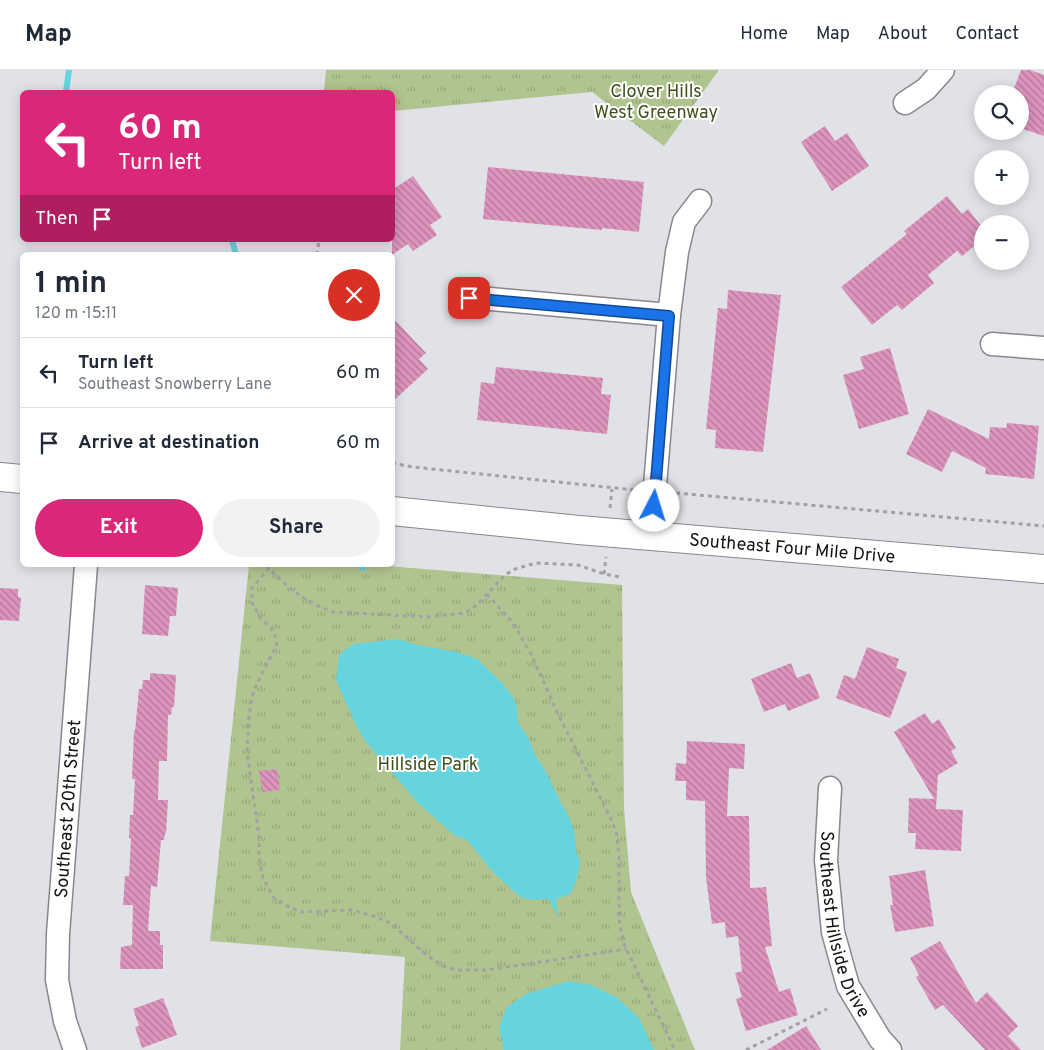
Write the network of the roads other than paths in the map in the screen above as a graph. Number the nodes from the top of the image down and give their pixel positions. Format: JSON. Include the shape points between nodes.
{"nodes":[{"id":1,"x":943,"y":70,"type":"edge"},
{"id":2,"x":906,"y":103,"type":"dead end"},
{"id":3,"x":700,"y":201,"type":"dead end"},
{"id":4,"x":469,"y":298,"type":"dead end"},
{"id":5,"x":669,"y":316,"type":"junction"},
{"id":6,"x":992,"y":344,"type":"dead end"},
{"id":7,"x":1044,"y":348,"type":"edge"},
{"id":8,"x":0,"y":477,"type":"edge"},
{"id":9,"x":20,"y":479,"type":"edge"},
{"id":10,"x":395,"y":511,"type":"edge"},
{"id":11,"x":651,"y":535,"type":"junction"},
{"id":12,"x":86,"y":567,"type":"edge"},
{"id":13,"x":1044,"y":569,"type":"edge"},
{"id":14,"x":830,"y":788,"type":"dead end"},
{"id":15,"x":75,"y":1050,"type":"edge"},
{"id":16,"x":890,"y":1050,"type":"edge"}],
"edges":[{"from":1,"to":2,"type":"street","via":[[926,89]]},
{"from":3,"to":5,"type":"street","via":[[684,222]]},
{"from":4,"to":5,"type":"street"},
{"from":5,"to":11,"type":"street"},
{"from":6,"to":7,"type":"street"},
{"from":8,"to":9,"type":"main road"},
{"from":10,"to":11,"type":"main road","name":"Southeast Four Mile Drive"},
{"from":11,"to":13,"type":"main road","name":"Southeast Four Mile Drive"},
{"from":12,"to":15,"type":"street","name":"Southeast 20th Street","via":[[58,934],[57,980]]},
{"from":14,"to":16,"type":"street","name":"Southeast Hillside Drive","via":[[826,860],[833,932],[848,986]]}]}
